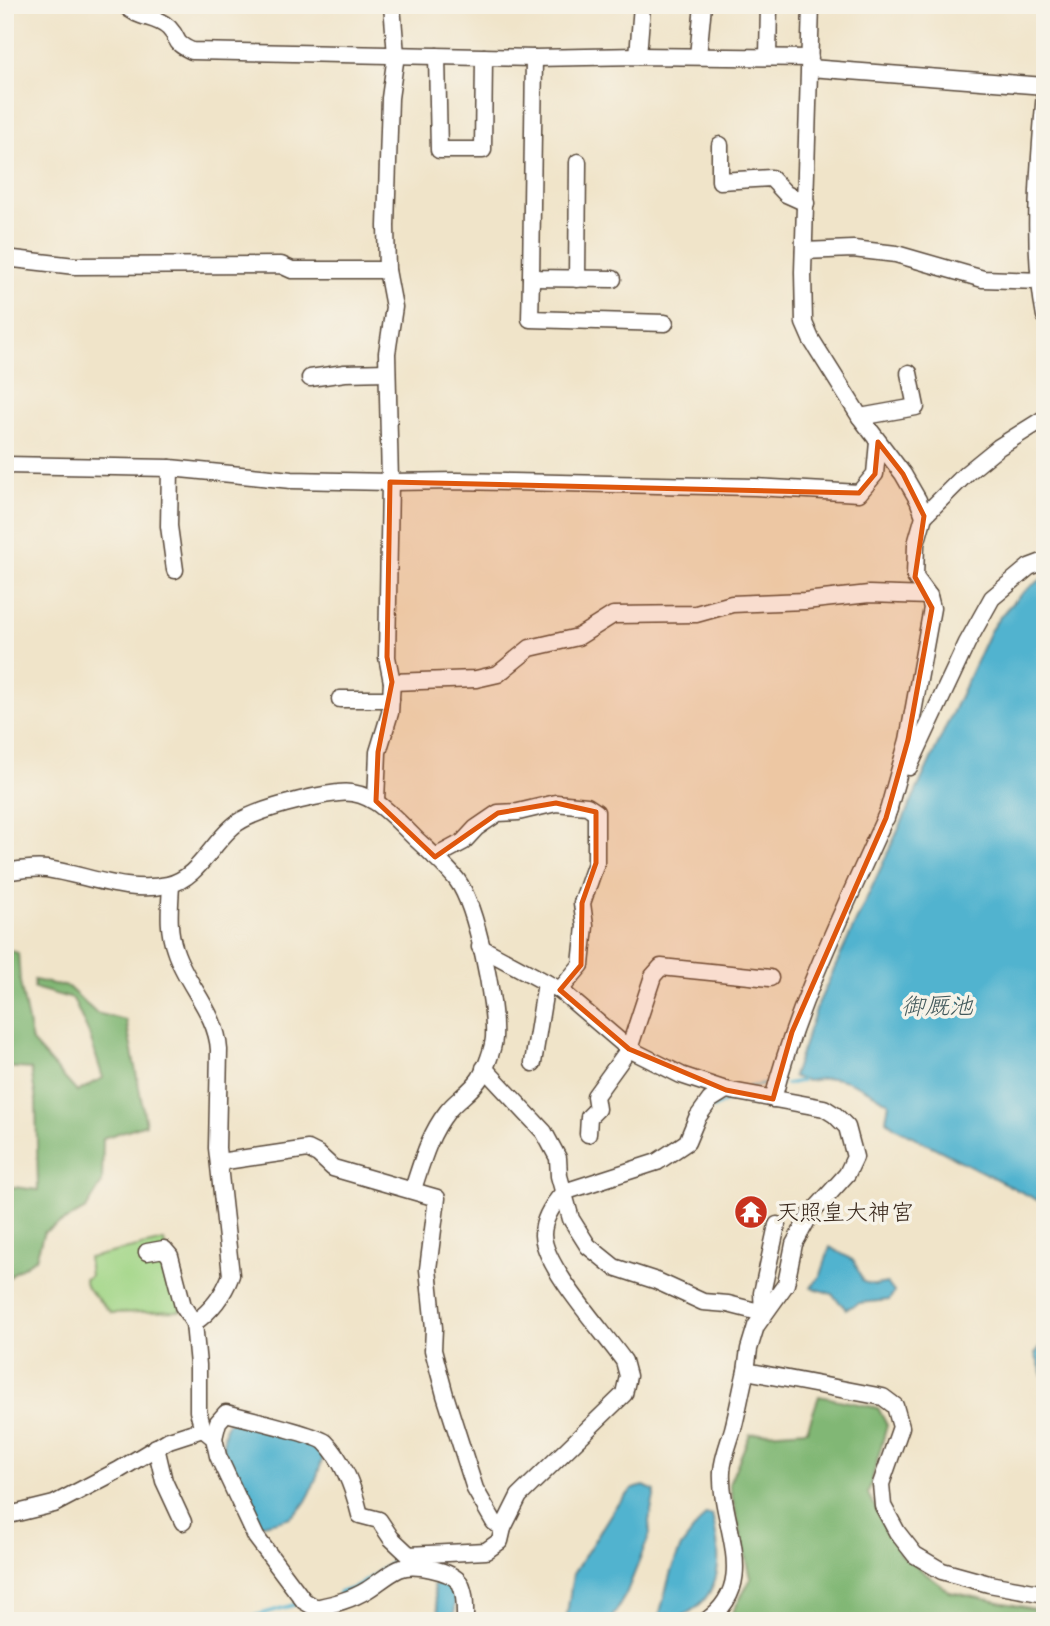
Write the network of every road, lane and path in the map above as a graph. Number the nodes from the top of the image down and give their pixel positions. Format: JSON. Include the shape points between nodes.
{"nodes":[{"id":1,"x":125,"y":5,"type":"edge"},
{"id":2,"x":393,"y":5,"type":"edge"},
{"id":3,"x":642,"y":5,"type":"edge"},
{"id":4,"x":703,"y":5,"type":"edge"},
{"id":5,"x":769,"y":5,"type":"edge"},
{"id":6,"x":811,"y":5,"type":"edge"},
{"id":7,"x":396,"y":55,"type":"junction"},
{"id":8,"x":437,"y":56,"type":"junction"},
{"id":9,"x":638,"y":56,"type":"junction"},
{"id":10,"x":698,"y":56,"type":"junction"},
{"id":11,"x":484,"y":57,"type":"junction"},
{"id":12,"x":768,"y":57,"type":"junction"},
{"id":13,"x":534,"y":58,"type":"junction"},
{"id":14,"x":810,"y":63,"type":"junction"},
{"id":15,"x":1045,"y":86,"type":"edge"},
{"id":16,"x":1045,"y":93,"type":"edge"},
{"id":17,"x":720,"y":145,"type":"dead end"},
{"id":18,"x":578,"y":162,"type":"dead end"},
{"id":19,"x":806,"y":203,"type":"junction"},
{"id":20,"x":804,"y":251,"type":"junction"},
{"id":21,"x":5,"y":258,"type":"edge"},
{"id":22,"x":387,"y":270,"type":"junction"},
{"id":23,"x":531,"y":278,"type":"junction"},
{"id":24,"x":577,"y":278,"type":"junction"},
{"id":25,"x":613,"y":279,"type":"dead end"},
{"id":26,"x":1040,"y":281,"type":"junction"},
{"id":27,"x":1045,"y":316,"type":"edge"},
{"id":28,"x":665,"y":323,"type":"dead end"},
{"id":29,"x":387,"y":372,"type":"junction"},
{"id":30,"x":909,"y":373,"type":"dead end"},
{"id":31,"x":310,"y":378,"type":"dead end"},
{"id":32,"x":860,"y":417,"type":"junction"},
{"id":33,"x":1045,"y":418,"type":"edge"},
{"id":34,"x":878,"y":442,"type":"junction"},
{"id":35,"x":5,"y":465,"type":"edge"},
{"id":36,"x":170,"y":468,"type":"junction"},
{"id":37,"x":390,"y":482,"type":"junction"},
{"id":38,"x":924,"y":516,"type":"junction"},
{"id":39,"x":1045,"y":561,"type":"edge"},
{"id":40,"x":175,"y":570,"type":"dead end"},
{"id":41,"x":929,"y":596,"type":"junction"},
{"id":42,"x":392,"y":682,"type":"junction"},
{"id":43,"x":340,"y":699,"type":"dead end"},
{"id":44,"x":391,"y":699,"type":"junction"},
{"id":45,"x":376,"y":801,"type":"junction"},
{"id":46,"x":886,"y":818,"type":"junction"},
{"id":47,"x":435,"y":857,"type":"junction"},
{"id":48,"x":5,"y":872,"type":"edge"},
{"id":49,"x":171,"y":885,"type":"junction"},
{"id":50,"x":480,"y":947,"type":"junction"},
{"id":51,"x":771,"y":978,"type":"dead end"},
{"id":52,"x":553,"y":986,"type":"junction"},
{"id":53,"x":629,"y":1049,"type":"junction"},
{"id":54,"x":533,"y":1063,"type":"dead end"},
{"id":55,"x":484,"y":1068,"type":"junction"},
{"id":56,"x":726,"y":1090,"type":"junction"},
{"id":57,"x":773,"y":1099,"type":"junction"},
{"id":58,"x":588,"y":1134,"type":"dead end"},
{"id":59,"x":219,"y":1162,"type":"junction"},
{"id":60,"x":413,"y":1189,"type":"junction"},
{"id":61,"x":564,"y":1192,"type":"junction"},
{"id":62,"x":776,"y":1225,"type":"dead end"},
{"id":63,"x":147,"y":1252,"type":"dead end"},
{"id":64,"x":763,"y":1313,"type":"junction"},
{"id":65,"x":194,"y":1323,"type":"junction"},
{"id":66,"x":746,"y":1371,"type":"junction"},
{"id":67,"x":209,"y":1434,"type":"junction"},
{"id":68,"x":156,"y":1447,"type":"junction"},
{"id":69,"x":5,"y":1517,"type":"edge"},
{"id":70,"x":183,"y":1522,"type":"dead end"},
{"id":71,"x":503,"y":1528,"type":"junction"},
{"id":72,"x":1045,"y":1594,"type":"edge"},
{"id":73,"x":465,"y":1621,"type":"edge"},
{"id":74,"x":706,"y":1621,"type":"edge"}],
"edges":[{"from":1,"to":7,"type":"street","via":[[134,14],[169,28],[178,44],[192,51]]},
{"from":2,"to":7,"type":"street"},
{"from":3,"to":9,"type":"street"},
{"from":4,"to":10,"type":"street"},
{"from":5,"to":12,"type":"street"},
{"from":6,"to":14,"type":"street"},
{"from":7,"to":8,"type":"street"},
{"from":7,"to":22,"type":"street","via":[[390,98]]},
{"from":8,"to":11,"type":"street"},
{"from":8,"to":11,"type":"street","via":[[439,150],[483,150]]},
{"from":9,"to":10,"type":"street"},
{"from":9,"to":13,"type":"street"},
{"from":10,"to":12,"type":"street"},
{"from":11,"to":13,"type":"street"},
{"from":12,"to":14,"type":"street"},
{"from":13,"to":23,"type":"street"},
{"from":14,"to":15,"type":"street"},
{"from":14,"to":19,"type":"street"},
{"from":16,"to":26,"type":"street","via":[[1039,158]]},
{"from":17,"to":19,"type":"street","via":[[720,181],[771,178],[786,194]]},
{"from":18,"to":24,"type":"street"},
{"from":19,"to":20,"type":"street"},
{"from":20,"to":26,"type":"street","via":[[853,249],[896,254],[983,279]]},
{"from":20,"to":32,"type":"street","via":[[804,323]]},
{"from":21,"to":22,"type":"street","via":[[75,266],[281,265],[292,270]]},
{"from":22,"to":29,"type":"street","via":[[394,307]]},
{"from":23,"to":24,"type":"street"},
{"from":23,"to":28,"type":"street","via":[[530,319]]},
{"from":24,"to":25,"type":"street"},
{"from":26,"to":27,"type":"street"},
{"from":29,"to":31,"type":"street"},
{"from":29,"to":37,"type":"street"},
{"from":30,"to":32,"type":"street","via":[[916,407]]},
{"from":32,"to":34,"type":"street"},
{"from":33,"to":38,"type":"street","via":[[999,447]]},
{"from":34,"to":37,"type":"street","via":[[875,474],[859,493]]},
{"from":34,"to":38,"type":"street","via":[[903,474]]},
{"from":35,"to":36,"type":"street"},
{"from":36,"to":37,"type":"street","via":[[291,480]]},
{"from":36,"to":40,"type":"street","via":[[169,526]]},
{"from":37,"to":42,"type":"street","via":[[387,657]]},
{"from":38,"to":41,"type":"street","via":[[916,544],[915,577]]},
{"from":39,"to":46,"type":"street","via":[[1029,567],[992,598]]},
{"from":41,"to":42,"type":"street","via":[[869,594],[732,604],[696,614],[612,615],[578,636],[530,648],[498,674],[476,680]]},
{"from":41,"to":46,"type":"street","via":[[930,625],[908,740]]},
{"from":42,"to":44,"type":"street"},
{"from":43,"to":44,"type":"street"},
{"from":44,"to":45,"type":"street","via":[[378,752]]},
{"from":45,"to":47,"type":"street"},
{"from":45,"to":49,"type":"street","via":[[360,793],[339,792],[264,811],[238,823],[192,872]]},
{"from":46,"to":57,"type":"street","via":[[792,1032]]},
{"from":47,"to":50,"type":"street","via":[[458,882]]},
{"from":47,"to":52,"type":"street","via":[[463,842],[498,813],[556,803],[587,806],[596,812],[596,863],[582,903],[581,965]]},
{"from":48,"to":49,"type":"street","via":[[45,869],[131,886]]},
{"from":49,"to":59,"type":"street","via":[[169,919],[175,951],[218,1035]]},
{"from":50,"to":52,"type":"street"},
{"from":50,"to":55,"type":"street","via":[[493,1000],[494,1041]]},
{"from":51,"to":53,"type":"street","via":[[661,967],[653,976]]},
{"from":52,"to":53,"type":"street"},
{"from":52,"to":54,"type":"street"},
{"from":53,"to":56,"type":"street"},
{"from":53,"to":58,"type":"street","via":[[594,1097],[597,1109],[589,1117]]},
{"from":55,"to":60,"type":"street","via":[[480,1079],[447,1111],[431,1137]]},
{"from":55,"to":61,"type":"street","via":[[544,1132],[558,1158]]},
{"from":56,"to":57,"type":"street"},
{"from":56,"to":61,"type":"street","via":[[710,1100],[687,1142],[657,1162]]},
{"from":57,"to":64,"type":"street","via":[[824,1108],[835,1115],[847,1127],[855,1157],[847,1174],[810,1215],[794,1244],[786,1284]]},
{"from":59,"to":60,"type":"street","via":[[308,1149],[333,1168]]},
{"from":59,"to":65,"type":"street","via":[[231,1275],[208,1313]]},
{"from":60,"to":71,"type":"street","via":[[437,1198],[428,1269],[438,1369],[475,1489],[494,1522]]},
{"from":61,"to":64,"type":"street","via":[[571,1219],[588,1247],[614,1267],[704,1301]]},
{"from":61,"to":71,"type":"street","via":[[547,1218],[543,1232],[546,1251],[624,1361],[628,1376],[624,1394],[519,1496]]},
{"from":62,"to":64,"type":"street","via":[[762,1293]]},
{"from":63,"to":65,"type":"street","via":[[164,1249],[170,1256],[183,1306]]},
{"from":64,"to":66,"type":"street"},
{"from":65,"to":67,"type":"street","via":[[198,1411]]},
{"from":66,"to":72,"type":"street","via":[[883,1396],[895,1406],[901,1427],[881,1484],[883,1506],[915,1555],[942,1571]]},
{"from":66,"to":74,"type":"street","via":[[722,1468],[722,1497],[736,1569],[732,1591]]},
{"from":67,"to":68,"type":"street","via":[[169,1440]]},
{"from":67,"to":71,"type":"street","via":[[226,1413],[323,1440],[354,1489],[360,1515],[379,1520],[409,1555],[486,1551],[500,1541]]},
{"from":67,"to":73,"type":"street","via":[[256,1537],[304,1601],[316,1608],[345,1601],[400,1568],[424,1568],[447,1573],[459,1582]]},
{"from":68,"to":69,"type":"street","via":[[54,1504]]},
{"from":68,"to":70,"type":"street","via":[[164,1481]]}]}
